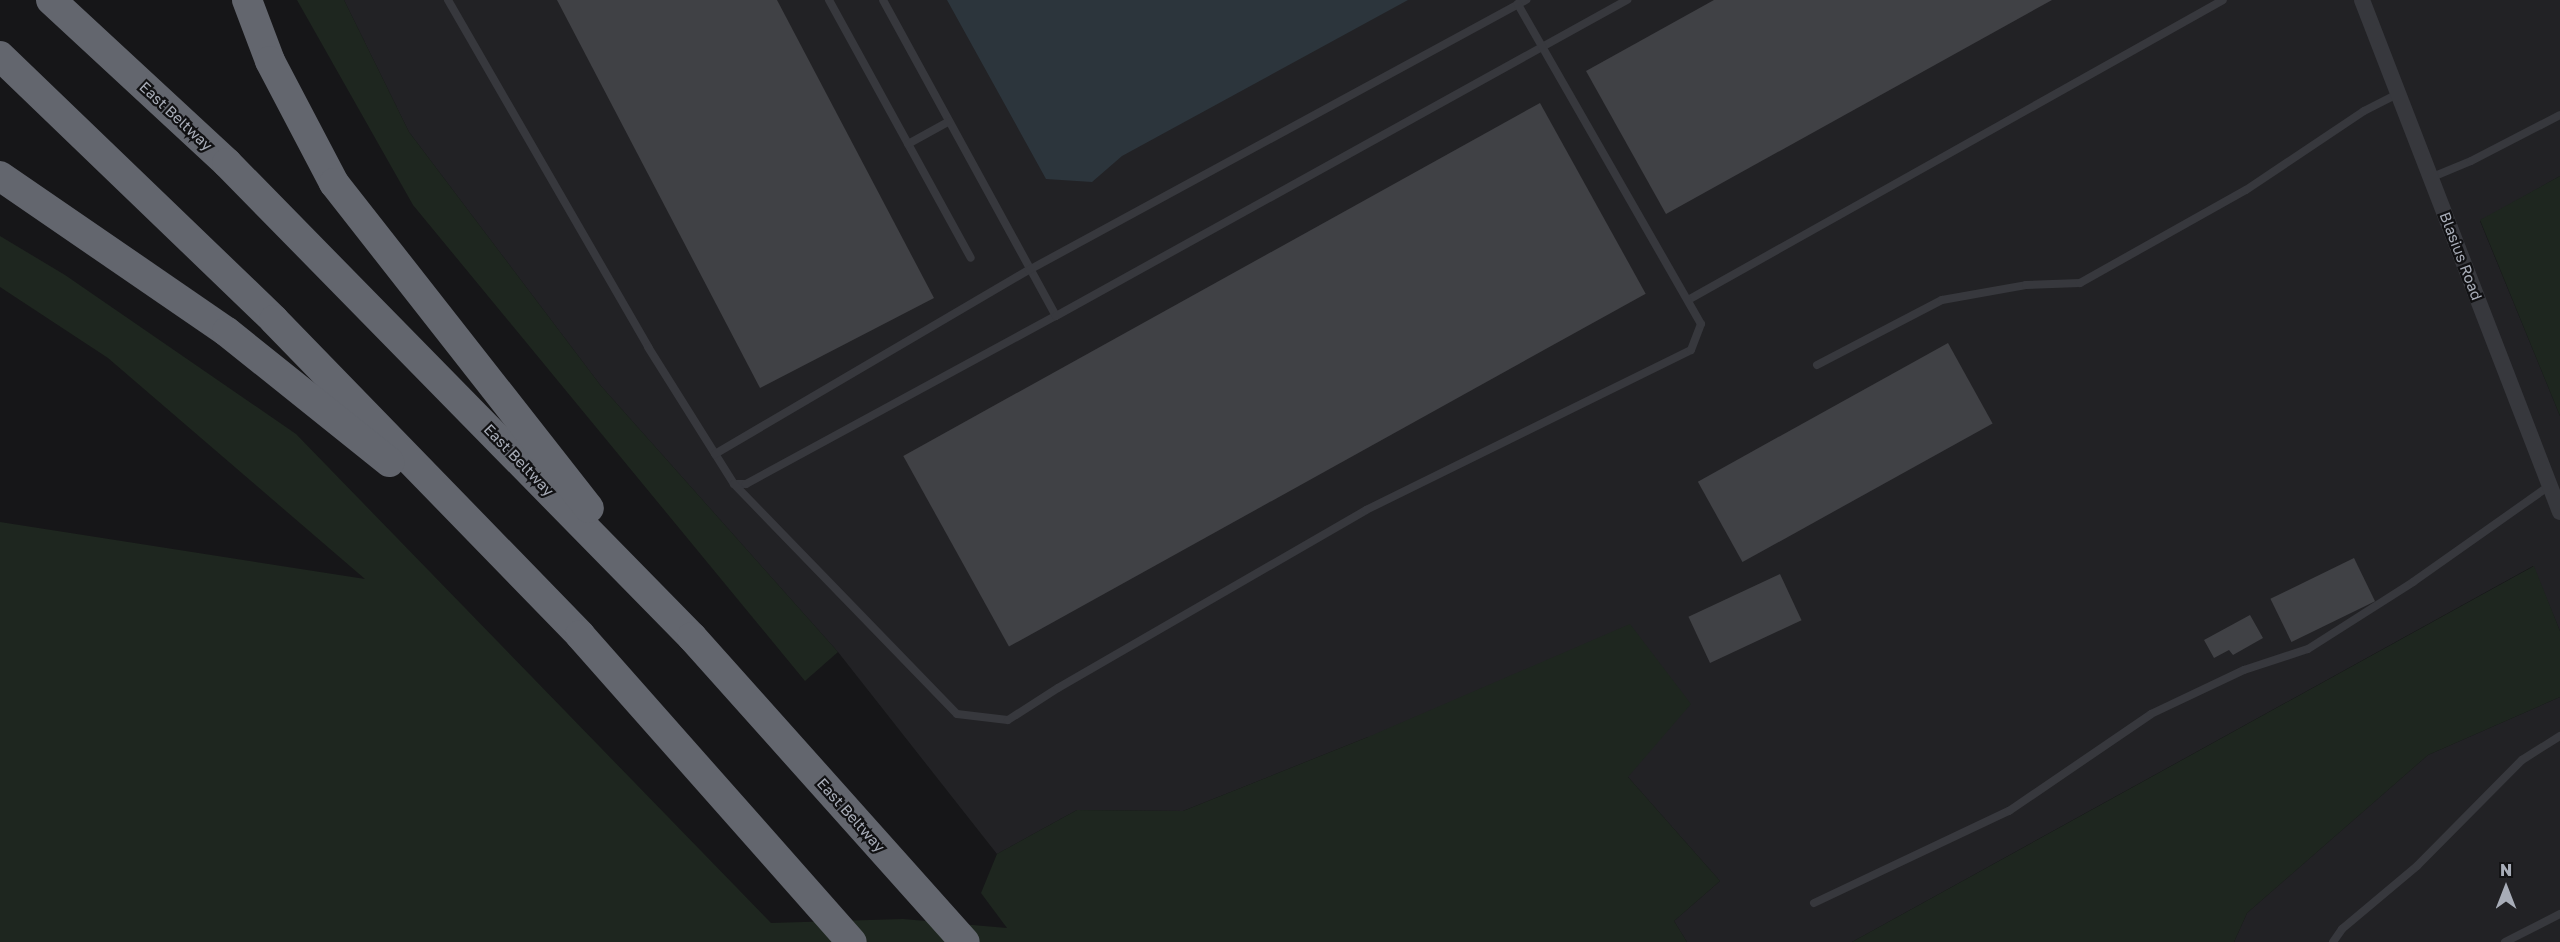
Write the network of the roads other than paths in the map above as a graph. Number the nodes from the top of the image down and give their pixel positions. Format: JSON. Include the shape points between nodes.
{"nodes":[{"id":1,"x":51,"y":0,"type":"edge"},
{"id":2,"x":247,"y":0,"type":"edge"},
{"id":3,"x":448,"y":0,"type":"edge"},
{"id":4,"x":829,"y":0,"type":"edge"},
{"id":5,"x":884,"y":0,"type":"edge"},
{"id":6,"x":1627,"y":0,"type":"edge"},
{"id":7,"x":2223,"y":0,"type":"edge"},
{"id":8,"x":2362,"y":0,"type":"edge"},
{"id":9,"x":1522,"y":2,"type":"edge"},
{"id":10,"x":1544,"y":46,"type":"junction"},
{"id":11,"x":0,"y":56,"type":"edge"},
{"id":12,"x":2398,"y":94,"type":"junction"},
{"id":13,"x":2560,"y":115,"type":"edge"},
{"id":14,"x":948,"y":122,"type":"junction"},
{"id":15,"x":908,"y":144,"type":"junction"},
{"id":16,"x":0,"y":176,"type":"edge"},
{"id":17,"x":2430,"y":178,"type":"junction"},
{"id":18,"x":971,"y":258,"type":"dead end"},
{"id":19,"x":1029,"y":270,"type":"junction"},
{"id":20,"x":1688,"y":300,"type":"junction"},
{"id":21,"x":1056,"y":316,"type":"junction"},
{"id":22,"x":1816,"y":365,"type":"dead end"},
{"id":23,"x":715,"y":454,"type":"junction"},
{"id":24,"x":734,"y":484,"type":"junction"},
{"id":25,"x":2556,"y":497,"type":"edge"},
{"id":26,"x":490,"y":542,"type":"junction"},
{"id":27,"x":692,"y":636,"type":"junction"},
{"id":28,"x":2560,"y":736,"type":"edge"},
{"id":29,"x":1814,"y":903,"type":"dead end"},
{"id":30,"x":2560,"y":914,"type":"edge"},
{"id":31,"x":852,"y":942,"type":"edge"},
{"id":32,"x":965,"y":942,"type":"edge"},
{"id":33,"x":2333,"y":942,"type":"edge"},
{"id":34,"x":2505,"y":942,"type":"edge"}],
"edges":[{"from":1,"to":27,"type":"highway","name":"East Beltway","via":[[227,163]]},
{"from":2,"to":27,"type":"highway","via":[[270,61],[334,183]]},
{"from":3,"to":23,"type":"lane","via":[[648,347]]},
{"from":4,"to":15,"type":"lane"},
{"from":5,"to":14,"type":"lane"},
{"from":6,"to":10,"type":"lane"},
{"from":7,"to":20,"type":"lane"},
{"from":8,"to":12,"type":"street","name":"Blasius Road"},
{"from":9,"to":10,"type":"lane"},
{"from":9,"to":19,"type":"lane"},
{"from":10,"to":20,"type":"lane"},
{"from":10,"to":21,"type":"lane"},
{"from":11,"to":26,"type":"highway","via":[[274,320]]},
{"from":12,"to":17,"type":"street","name":"Blasius Road"},
{"from":12,"to":22,"type":"lane","via":[[2364,111],[2246,190],[2080,283],[2026,285],[1942,300]]},
{"from":13,"to":17,"type":"lane"},
{"from":14,"to":15,"type":"lane"},
{"from":14,"to":19,"type":"lane"},
{"from":15,"to":18,"type":"lane"},
{"from":16,"to":26,"type":"highway","via":[[227,332]]},
{"from":17,"to":25,"type":"street","name":"Blasius Road"},
{"from":19,"to":21,"type":"lane"},
{"from":19,"to":23,"type":"lane"},
{"from":20,"to":24,"type":"lane","via":[[1701,324],[1691,350],[1366,510],[1008,720],[957,714]]},
{"from":21,"to":24,"type":"lane","via":[[746,484]]},
{"from":23,"to":24,"type":"lane"},
{"from":25,"to":29,"type":"lane","via":[[2308,648],[2244,670],[2151,714],[2009,811]]},
{"from":26,"to":31,"type":"highway","via":[[580,634]]},
{"from":27,"to":32,"type":"highway","name":"East Beltway"},
{"from":28,"to":33,"type":"lane","via":[[2522,760],[2416,866],[2342,929]]},
{"from":30,"to":34,"type":"lane"}]}
